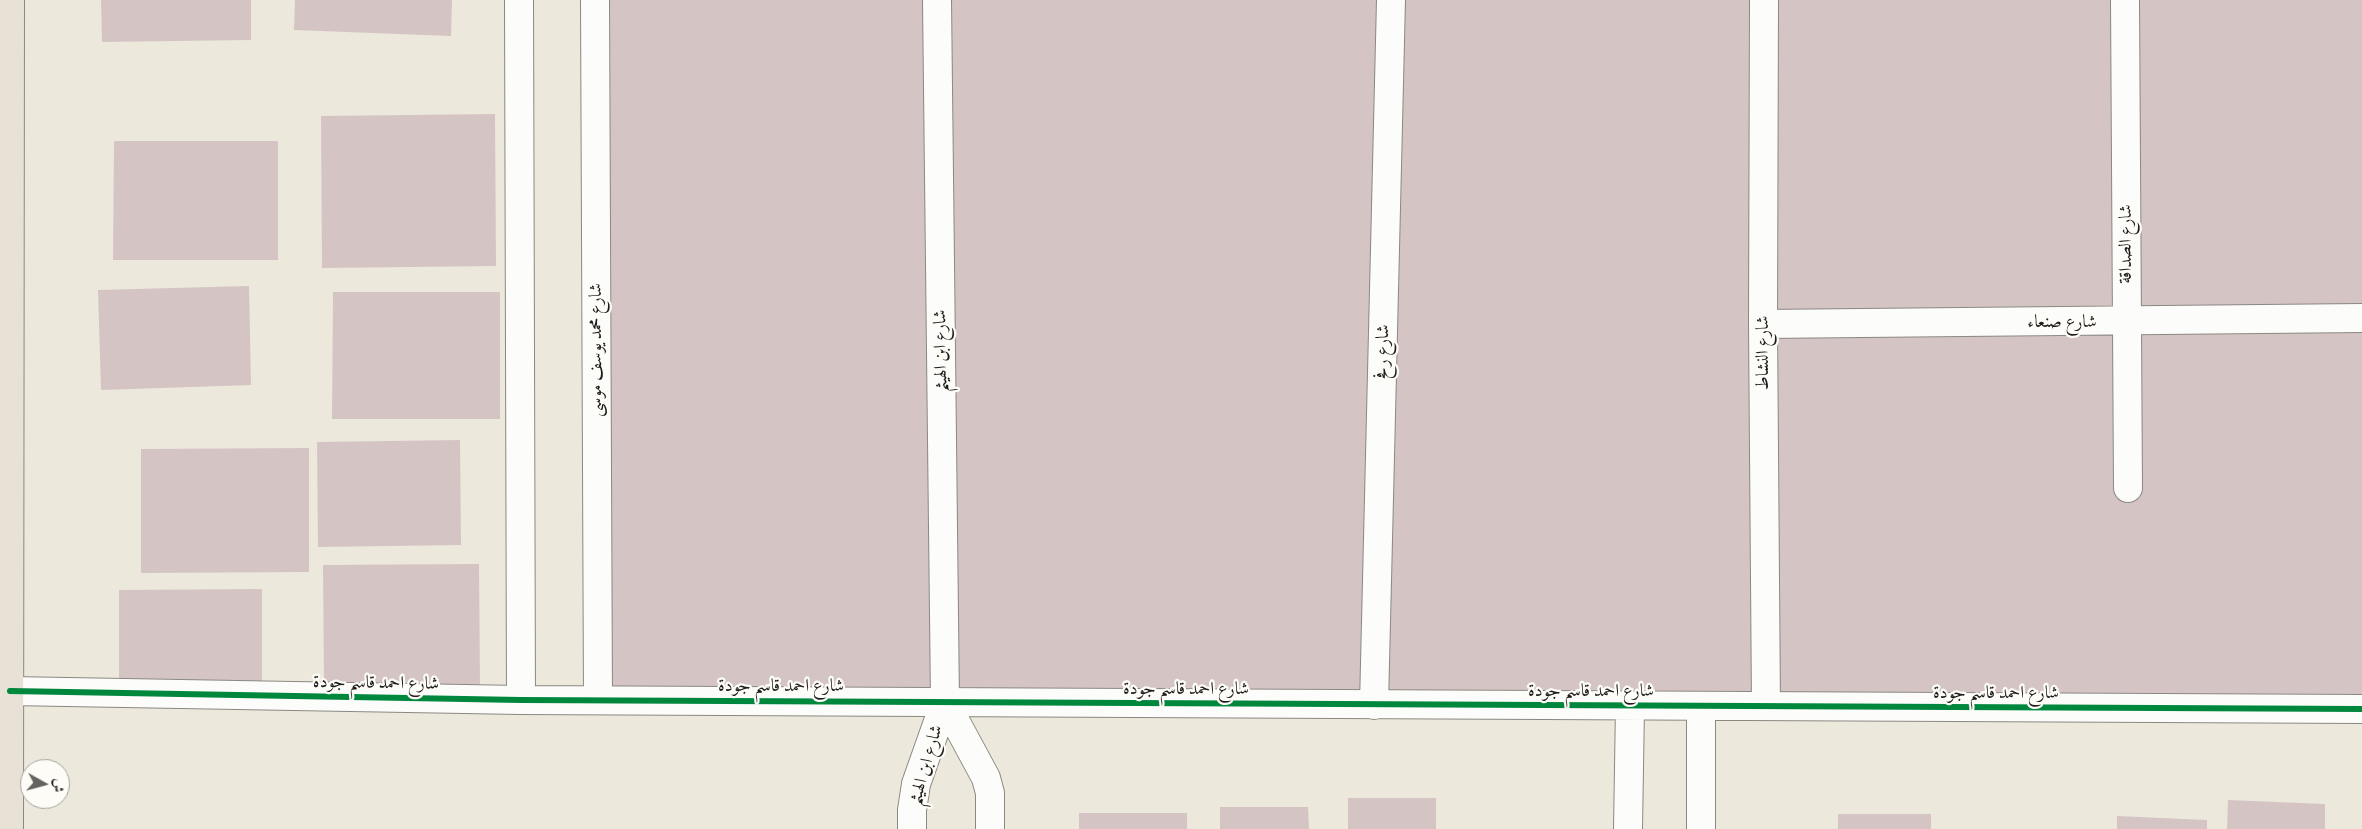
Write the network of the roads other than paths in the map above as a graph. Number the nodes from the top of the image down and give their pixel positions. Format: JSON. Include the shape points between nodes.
{"nodes":[{"id":1,"x":10,"y":0,"type":"edge"},
{"id":2,"x":519,"y":0,"type":"edge"},
{"id":3,"x":595,"y":0,"type":"edge"},
{"id":4,"x":937,"y":0,"type":"edge"},
{"id":5,"x":1391,"y":0,"type":"edge"},
{"id":6,"x":1764,"y":0,"type":"edge"},
{"id":7,"x":2125,"y":0,"type":"edge"},
{"id":8,"x":2362,"y":318,"type":"edge"},
{"id":9,"x":2126,"y":321,"type":"junction"},
{"id":10,"x":1763,"y":324,"type":"junction"},
{"id":11,"x":2128,"y":488,"type":"dead end"},
{"id":12,"x":10,"y":691,"type":"junction"},
{"id":13,"x":521,"y":700,"type":"junction"},
{"id":14,"x":598,"y":700,"type":"junction"},
{"id":15,"x":945,"y":702,"type":"junction"},
{"id":16,"x":1374,"y":705,"type":"junction"},
{"id":17,"x":1630,"y":706,"type":"junction"},
{"id":18,"x":1700,"y":706,"type":"junction"},
{"id":19,"x":1766,"y":706,"type":"junction"},
{"id":20,"x":2362,"y":710,"type":"edge"},
{"id":21,"x":9,"y":829,"type":"edge"},
{"id":22,"x":912,"y":829,"type":"edge"},
{"id":23,"x":990,"y":829,"type":"edge"},
{"id":24,"x":1628,"y":829,"type":"edge"},
{"id":25,"x":1701,"y":829,"type":"edge"}],
"edges":[{"from":1,"to":12,"type":"main road"},
{"from":2,"to":13,"type":"street"},
{"from":3,"to":14,"type":"street","name":"شارع محمد يوسف موسى"},
{"from":4,"to":15,"type":"street","name":"شارع ابن الهيثم"},
{"from":5,"to":16,"type":"street","name":"شارع رفح"},
{"from":6,"to":10,"type":"street","name":"شارع النشاط"},
{"from":7,"to":9,"type":"street","name":"شارع الصداقة"},
{"from":8,"to":9,"type":"street","name":"شارع صنعاء"},
{"from":9,"to":10,"type":"street","name":"شارع صنعاء"},
{"from":9,"to":11,"type":"street","name":"شارع الصداقة"},
{"from":10,"to":19,"type":"street","name":"شارع النشاط"},
{"from":12,"to":13,"type":"street","name":"شارع احمد قاسم جودة"},
{"from":12,"to":21,"type":"main road"},
{"from":13,"to":14,"type":"street","name":"شارع احمد قاسم جودة"},
{"from":14,"to":15,"type":"street","name":"شارع احمد قاسم جودة"},
{"from":15,"to":16,"type":"street","name":"شارع احمد قاسم جودة"},
{"from":15,"to":22,"type":"street","name":"شارع ابن الهيثم","via":[[916,784]]},
{"from":15,"to":23,"type":"street","name":"شارع ابن الهيثم","via":[[986,778],[990,793]]},
{"from":16,"to":17,"type":"street","name":"شارع احمد قاسم جودة"},
{"from":17,"to":18,"type":"street","name":"شارع احمد قاسم جودة"},
{"from":17,"to":24,"type":"street"},
{"from":18,"to":19,"type":"street","name":"شارع احمد قاسم جودة"},
{"from":18,"to":25,"type":"street"},
{"from":19,"to":20,"type":"street","name":"شارع احمد قاسم جودة"}]}
